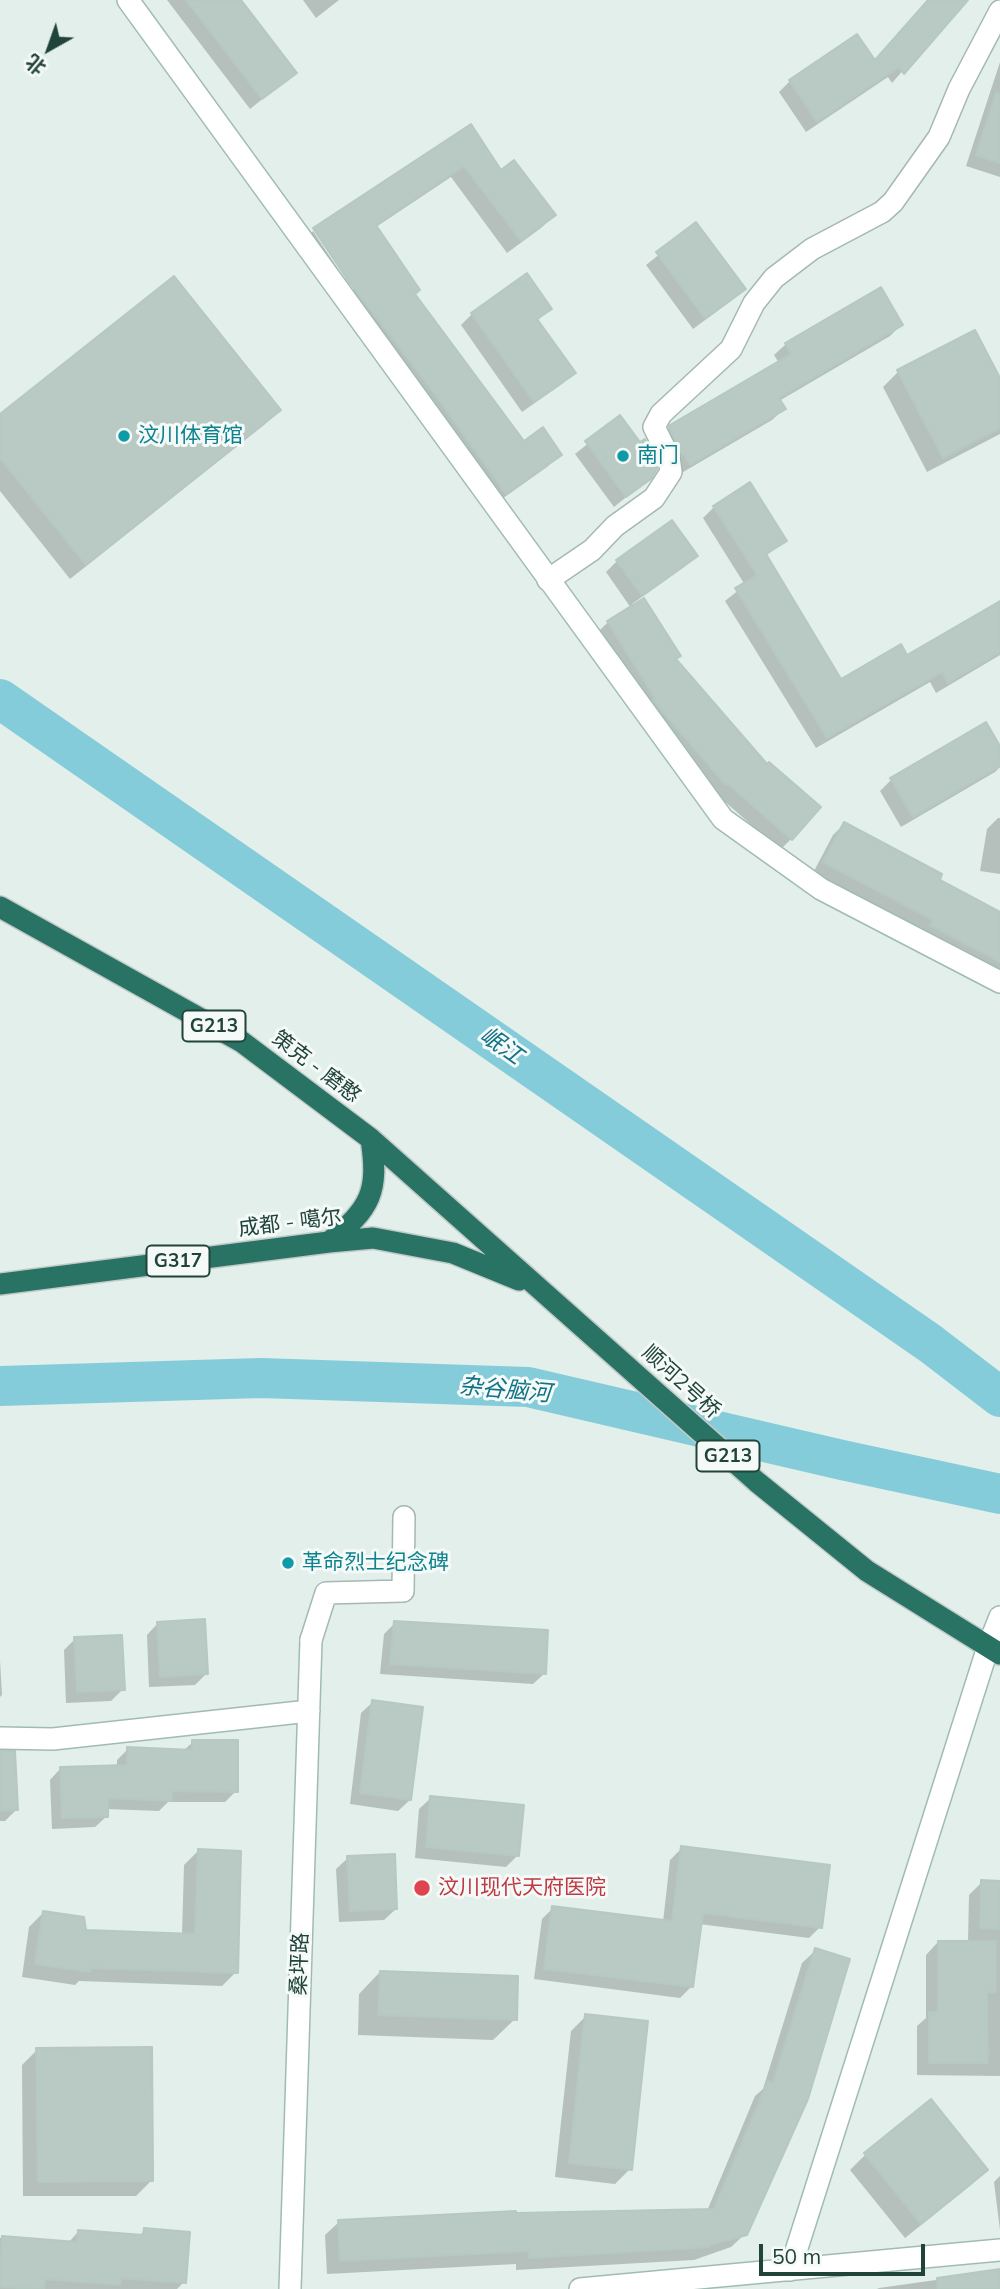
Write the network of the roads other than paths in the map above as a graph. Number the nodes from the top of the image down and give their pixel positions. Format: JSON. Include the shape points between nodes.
{"nodes":[{"id":1,"x":128,"y":0,"type":"edge"},
{"id":2,"x":1000,"y":11,"type":"edge"},
{"id":3,"x":548,"y":580,"type":"junction"},
{"id":4,"x":0,"y":907,"type":"edge"},
{"id":5,"x":1000,"y":982,"type":"edge"},
{"id":6,"x":370,"y":1139,"type":"junction"},
{"id":7,"x":330,"y":1242,"type":"junction"},
{"id":8,"x":0,"y":1284,"type":"edge"},
{"id":9,"x":537,"y":1287,"type":"junction"},
{"id":10,"x":404,"y":1517,"type":"dead end"},
{"id":11,"x":1000,"y":1617,"type":"edge"},
{"id":12,"x":994,"y":1651,"type":"edge"},
{"id":13,"x":309,"y":1711,"type":"junction"},
{"id":14,"x":0,"y":1738,"type":"edge"},
{"id":15,"x":1000,"y":2250,"type":"edge"},
{"id":16,"x":790,"y":2270,"type":"junction"},
{"id":17,"x":290,"y":2289,"type":"edge"},
{"id":18,"x":580,"y":2289,"type":"edge"}],
"edges":[{"from":1,"to":3,"type":"street"},
{"from":2,"to":3,"type":"street","via":[[939,137],[893,202],[811,248],[774,278],[754,303],[730,349],[661,414],[654,427],[671,472],[654,498]]},
{"from":3,"to":5,"type":"street","via":[[723,819],[821,889]]},
{"from":4,"to":6,"type":"highway","name":"策克 - 磨憨","number":"G213","via":[[242,1042]]},
{"from":6,"to":7,"type":"highway","via":[[373,1188],[362,1210]]},
{"from":6,"to":9,"type":"highway","name":"策克 - 磨憨","number":"G213"},
{"from":7,"to":8,"type":"highway","name":"成都 - 噶尔","number":"G317"},
{"from":7,"to":9,"type":"highway","name":"成都 - 噶尔","number":"G317","via":[[373,1238],[453,1253]]},
{"from":9,"to":12,"type":"highway","name":"顺河2号桥","number":"G213","via":[[757,1482],[867,1571]]},
{"from":10,"to":13,"type":"street","name":"桑坪路","via":[[403,1591],[326,1592],[311,1640]]},
{"from":11,"to":12,"type":"street"},
{"from":12,"to":16,"type":"street"},
{"from":13,"to":14,"type":"street","via":[[53,1739]]},
{"from":13,"to":17,"type":"street","name":"桑坪路"},
{"from":15,"to":16,"type":"street"},
{"from":16,"to":18,"type":"street"}]}
